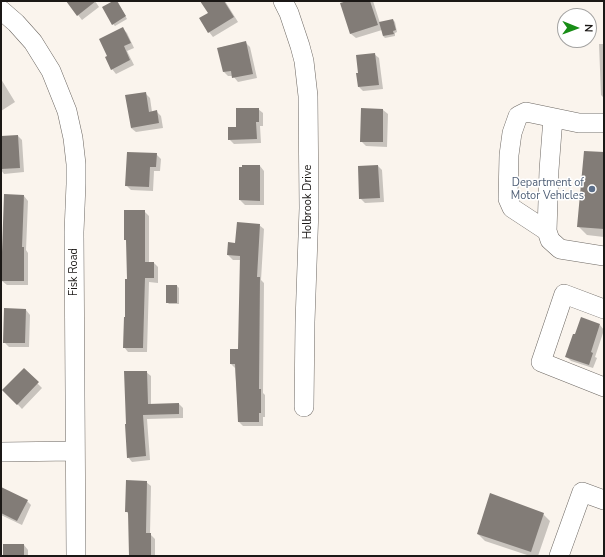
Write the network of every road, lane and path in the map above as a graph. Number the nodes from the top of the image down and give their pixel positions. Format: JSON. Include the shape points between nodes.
{"nodes":[{"id":1,"x":283,"y":1,"type":"edge"},
{"id":2,"x":1,"y":10,"type":"edge"},
{"id":3,"x":553,"y":118,"type":"junction"},
{"id":4,"x":604,"y":123,"type":"edge"},
{"id":5,"x":547,"y":231,"type":"junction"},
{"id":6,"x":604,"y":256,"type":"edge"},
{"id":7,"x":604,"y":309,"type":"edge"},
{"id":8,"x":603,"y":382,"type":"edge"},
{"id":9,"x":304,"y":407,"type":"dead end"},
{"id":10,"x":74,"y":451,"type":"junction"},
{"id":11,"x":1,"y":452,"type":"edge"},
{"id":12,"x":604,"y":500,"type":"edge"},
{"id":13,"x":76,"y":556,"type":"edge"},
{"id":14,"x":558,"y":556,"type":"edge"}],
"edges":[{"from":1,"to":9,"type":"street","name":"Holbrook Drive","via":[[304,61],[308,96],[309,208]]},
{"from":2,"to":10,"type":"street","name":"Fisk Road","via":[[33,42],[51,71],[67,111],[73,138],[76,164]]},
{"from":3,"to":4,"type":"street","via":[[579,123]]},
{"from":3,"to":5,"type":"street"},
{"from":3,"to":5,"type":"street","via":[[526,112],[518,116],[512,133],[509,155],[508,198],[512,208]]},
{"from":5,"to":6,"type":"street","via":[[550,240],[560,249]]},
{"from":7,"to":8,"type":"street","via":[[564,294],[541,362]]},
{"from":10,"to":11,"type":"street"},
{"from":10,"to":13,"type":"street","name":"Fisk Road"},
{"from":12,"to":14,"type":"street","via":[[582,492]]}]}
